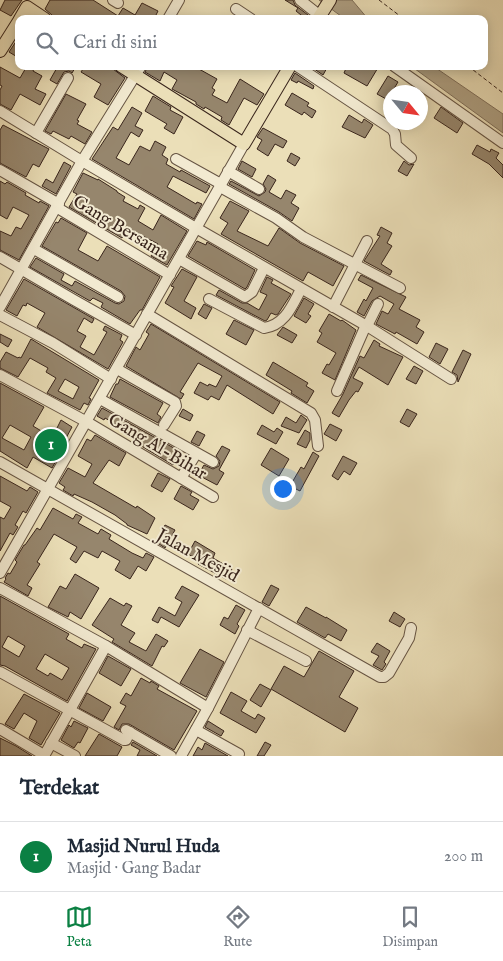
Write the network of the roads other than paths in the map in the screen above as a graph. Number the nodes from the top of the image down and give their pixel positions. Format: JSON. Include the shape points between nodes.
{"nodes":[{"id":1,"x":179,"y":0,"type":"edge"},
{"id":2,"x":300,"y":0,"type":"edge"},
{"id":3,"x":29,"y":4,"type":"edge"},
{"id":4,"x":236,"y":9,"type":"dead end"},
{"id":5,"x":323,"y":13,"type":"edge"},
{"id":6,"x":22,"y":15,"type":"edge"},
{"id":7,"x":41,"y":15,"type":"edge"},
{"id":8,"x":170,"y":15,"type":"edge"},
{"id":9,"x":245,"y":15,"type":"edge"},
{"id":10,"x":15,"y":27,"type":"edge"},
{"id":11,"x":0,"y":51,"type":"edge"},
{"id":12,"x":288,"y":70,"type":"edge"},
{"id":13,"x":302,"y":70,"type":"edge"},
{"id":14,"x":400,"y":70,"type":"edge"},
{"id":15,"x":138,"y":71,"type":"edge"},
{"id":16,"x":68,"y":78,"type":"dead end"},
{"id":17,"x":0,"y":111,"type":"edge"},
{"id":18,"x":36,"y":133,"type":"junction"},
{"id":19,"x":244,"y":144,"type":"junction"},
{"id":20,"x":503,"y":144,"type":"edge"},
{"id":21,"x":411,"y":158,"type":"dead end"},
{"id":22,"x":176,"y":159,"type":"dead end"},
{"id":23,"x":82,"y":161,"type":"junction"},
{"id":24,"x":0,"y":170,"type":"edge"},
{"id":25,"x":228,"y":171,"type":"junction"},
{"id":26,"x":221,"y":186,"type":"junction"},
{"id":27,"x":259,"y":189,"type":"dead end"},
{"id":28,"x":58,"y":206,"type":"junction"},
{"id":29,"x":196,"y":228,"type":"junction"},
{"id":30,"x":367,"y":242,"type":"dead end"},
{"id":31,"x":34,"y":249,"type":"junction"},
{"id":32,"x":0,"y":257,"type":"edge"},
{"id":33,"x":179,"y":259,"type":"junction"},
{"id":34,"x":355,"y":265,"type":"junction"},
{"id":35,"x":264,"y":268,"type":"junction"},
{"id":36,"x":22,"y":270,"type":"junction"},
{"id":37,"x":170,"y":275,"type":"junction"},
{"id":38,"x":400,"y":288,"type":"dead end"},
{"id":39,"x":301,"y":289,"type":"junction"},
{"id":40,"x":118,"y":297,"type":"dead end"},
{"id":41,"x":210,"y":299,"type":"dead end"},
{"id":42,"x":378,"y":304,"type":"dead end"},
{"id":43,"x":0,"y":307,"type":"edge"},
{"id":44,"x":333,"y":307,"type":"junction"},
{"id":45,"x":147,"y":314,"type":"junction"},
{"id":46,"x":0,"y":315,"type":"edge"},
{"id":47,"x":366,"y":325,"type":"junction"},
{"id":48,"x":136,"y":334,"type":"junction"},
{"id":49,"x":117,"y":369,"type":"junction"},
{"id":50,"x":0,"y":375,"type":"edge"},
{"id":51,"x":111,"y":379,"type":"junction"},
{"id":52,"x":451,"y":379,"type":"dead end"},
{"id":53,"x":337,"y":391,"type":"dead end"},
{"id":54,"x":100,"y":399,"type":"junction"},
{"id":55,"x":87,"y":422,"type":"junction"},
{"id":56,"x":164,"y":424,"type":"dead end"},
{"id":57,"x":318,"y":446,"type":"dead end"},
{"id":58,"x":196,"y":454,"type":"junction"},
{"id":59,"x":0,"y":462,"type":"edge"},
{"id":60,"x":212,"y":462,"type":"dead end"},
{"id":61,"x":181,"y":478,"type":"junction"},
{"id":62,"x":48,"y":489,"type":"junction"},
{"id":63,"x":213,"y":497,"type":"dead end"},
{"id":64,"x":3,"y":558,"type":"edge"},
{"id":65,"x":0,"y":573,"type":"edge"},
{"id":66,"x":0,"y":588,"type":"edge"},
{"id":67,"x":258,"y":608,"type":"junction"},
{"id":68,"x":411,"y":628,"type":"dead end"},
{"id":69,"x":247,"y":630,"type":"junction"},
{"id":70,"x":106,"y":646,"type":"junction"},
{"id":71,"x":306,"y":661,"type":"dead end"},
{"id":72,"x":0,"y":672,"type":"edge"},
{"id":73,"x":208,"y":708,"type":"junction"},
{"id":74,"x":68,"y":711,"type":"junction"},
{"id":75,"x":0,"y":728,"type":"edge"},
{"id":76,"x":196,"y":730,"type":"junction"},
{"id":77,"x":51,"y":743,"type":"junction"},
{"id":78,"x":239,"y":754,"type":"dead end"},
{"id":79,"x":44,"y":756,"type":"edge"},
{"id":80,"x":75,"y":756,"type":"edge"},
{"id":81,"x":171,"y":756,"type":"edge"},
{"id":82,"x":181,"y":756,"type":"edge"}],
"edges":[{"from":1,"to":8,"type":"street"},
{"from":2,"to":5,"type":"street"},
{"from":3,"to":6,"type":"main road"},
{"from":3,"to":7,"type":"main road"},
{"from":4,"to":9,"type":"street"},
{"from":10,"to":11,"type":"main road"},
{"from":12,"to":19,"type":"main road"},
{"from":13,"to":21,"type":"street","via":[[392,129],[396,145]]},
{"from":14,"to":20,"type":"street"},
{"from":15,"to":19,"type":"main road"},
{"from":15,"to":23,"type":"street"},
{"from":16,"to":18,"type":"street"},
{"from":17,"to":18,"type":"street"},
{"from":18,"to":23,"type":"street"},
{"from":19,"to":25,"type":"street"},
{"from":22,"to":26,"type":"street"},
{"from":23,"to":28,"type":"street"},
{"from":23,"to":29,"type":"street"},
{"from":24,"to":28,"type":"street","name":"Gang Bersama"},
{"from":25,"to":26,"type":"street"},
{"from":25,"to":27,"type":"street"},
{"from":26,"to":29,"type":"street"},
{"from":26,"to":34,"type":"street"},
{"from":28,"to":31,"type":"street"},
{"from":28,"to":37,"type":"street","name":"Gang Bersama"},
{"from":29,"to":33,"type":"street"},
{"from":29,"to":35,"type":"street"},
{"from":30,"to":34,"type":"street"},
{"from":31,"to":36,"type":"street"},
{"from":31,"to":40,"type":"street"},
{"from":32,"to":36,"type":"street"},
{"from":33,"to":35,"type":"street","via":[[245,297],[252,292]]},
{"from":33,"to":37,"type":"street"},
{"from":34,"to":38,"type":"street"},
{"from":34,"to":44,"type":"street"},
{"from":35,"to":39,"type":"street"},
{"from":36,"to":43,"type":"street"},
{"from":36,"to":48,"type":"street"},
{"from":37,"to":45,"type":"street"},
{"from":39,"to":41,"type":"street","via":[[284,319],[264,328]]},
{"from":39,"to":44,"type":"street"},
{"from":42,"to":47,"type":"street"},
{"from":44,"to":47,"type":"street"},
{"from":45,"to":48,"type":"street"},
{"from":45,"to":57,"type":"street","via":[[311,412]]},
{"from":46,"to":51,"type":"street"},
{"from":47,"to":52,"type":"street"},
{"from":47,"to":53,"type":"street"},
{"from":48,"to":49,"type":"street"},
{"from":49,"to":51,"type":"street"},
{"from":49,"to":56,"type":"street","via":[[175,402],[176,406]]},
{"from":50,"to":55,"type":"street","name":"Gang Al-Bihar"},
{"from":51,"to":54,"type":"street"},
{"from":54,"to":55,"type":"street"},
{"from":54,"to":58,"type":"street"},
{"from":55,"to":61,"type":"street","name":"Gang Al-Bihar"},
{"from":55,"to":62,"type":"street"},
{"from":58,"to":60,"type":"street"},
{"from":58,"to":61,"type":"street"},
{"from":59,"to":62,"type":"street","name":"Jalan Mesjid"},
{"from":61,"to":63,"type":"street","name":"Gang Al-Bihar"},
{"from":62,"to":64,"type":"street"},
{"from":62,"to":67,"type":"street","name":"Jalan Mesjid"},
{"from":64,"to":65,"type":"street"},
{"from":66,"to":70,"type":"street"},
{"from":67,"to":68,"type":"street","name":"Jalan Mesjid","via":[[380,677],[389,673],[409,638]]},
{"from":67,"to":69,"type":"street"},
{"from":69,"to":71,"type":"street"},
{"from":69,"to":73,"type":"street"},
{"from":70,"to":73,"type":"street"},
{"from":70,"to":74,"type":"street"},
{"from":72,"to":74,"type":"street"},
{"from":73,"to":76,"type":"street"},
{"from":74,"to":77,"type":"street"},
{"from":74,"to":81,"type":"street","via":[[124,740],[128,731]]},
{"from":75,"to":79,"type":"street"},
{"from":76,"to":78,"type":"street"},
{"from":76,"to":82,"type":"street"},
{"from":77,"to":79,"type":"street"},
{"from":77,"to":80,"type":"street"}]}
